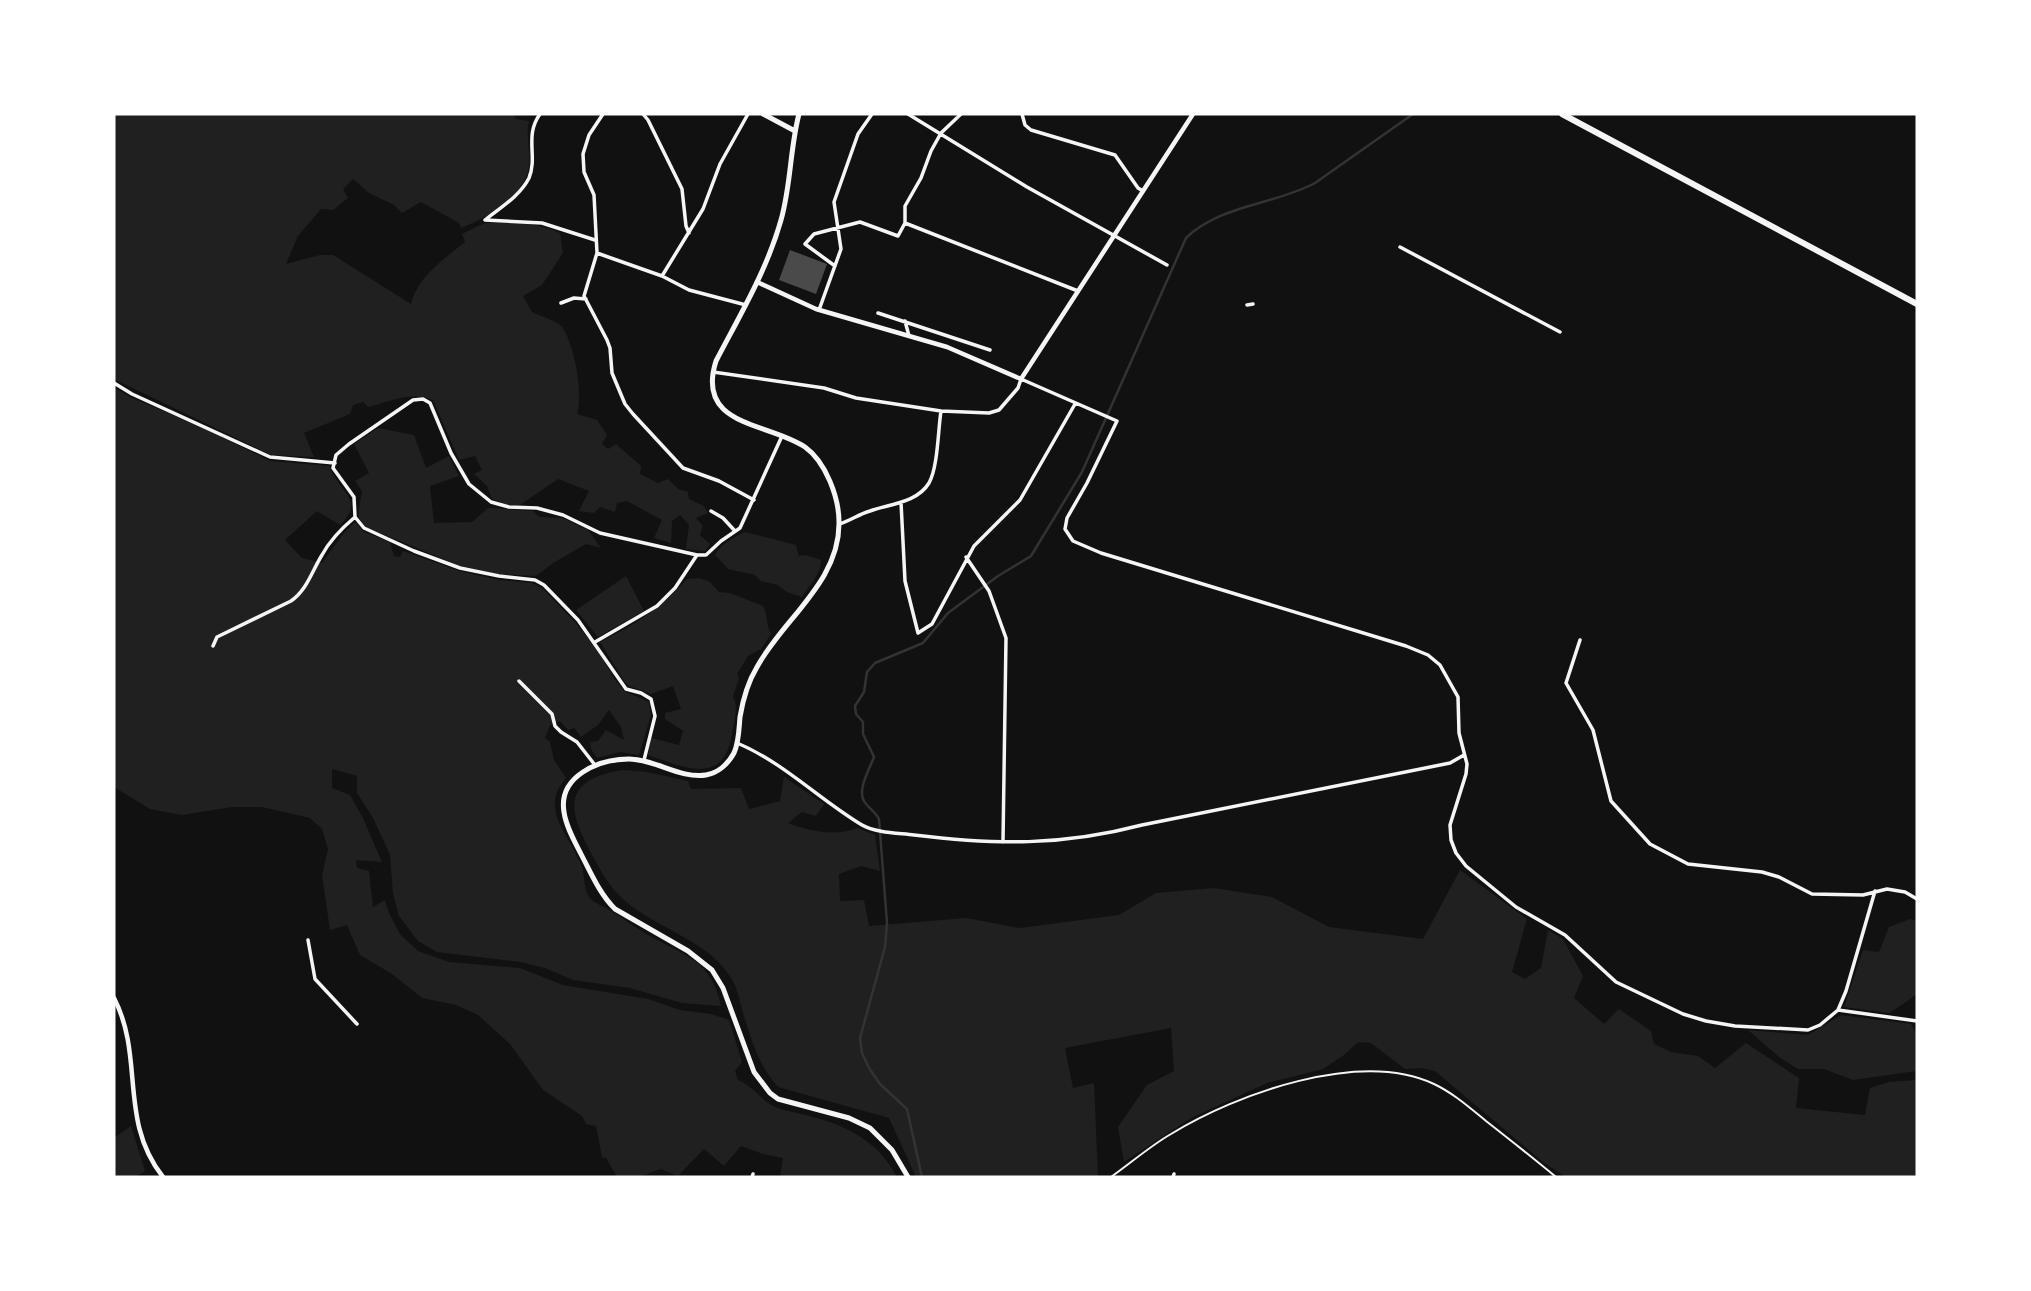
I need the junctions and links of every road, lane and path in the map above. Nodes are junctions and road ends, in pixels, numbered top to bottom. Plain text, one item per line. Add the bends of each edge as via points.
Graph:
1 (540, 114) edge
2 (603, 114) edge
3 (643, 114) edge
4 (748, 114) edge
5 (763, 114) edge
6 (799, 114) edge
7 (872, 114) edge
8 (908, 114) edge
9 (961, 114) edge
10 (1021, 114) edge
11 (1193, 114) edge
12 (1562, 114) edge
13 (795, 131) junction
14 (941, 133) junction
15 (1143, 191) junction
16 (905, 223) junction
17 (838, 228) junction
18 (689, 233) junction
19 (1114, 237) junction
20 (595, 240) junction
21 (1400, 247) dead end
22 (597, 253) junction
23 (1167, 265) dead end
24 (835, 266) junction
25 (662, 276) junction
26 (757, 282) junction
27 (1078, 291) junction
28 (586, 299) junction
29 (561, 303) dead end
30 (746, 304) junction
31 (1253, 304) dead end
32 (1917, 304) edge
33 (1247, 305) dead end
34 (819, 310) junction
35 (878, 313) dead end
36 (905, 321) junction
37 (1560, 332) dead end
38 (909, 336) junction
39 (990, 350) dead end
40 (712, 371) junction
41 (1021, 379) junction
42 (114, 383) edge
43 (1075, 404) junction
44 (941, 411) junction
45 (782, 436) junction
46 (335, 463) junction
47 (754, 500) junction
48 (901, 502) junction
49 (711, 511) dead end
50 (355, 517) junction
51 (839, 524) junction
52 (734, 531) junction
53 (697, 555) junction
54 (966, 557) junction
55 (1580, 640) dead end
56 (595, 642) junction
57 (213, 646) dead end
58 (519, 681) dead end
59 (737, 743) junction
60 (1464, 755) junction
61 (644, 760) junction
62 (595, 765) junction
63 (1003, 842) junction
64 (1875, 891) junction
65 (1917, 899) edge
66 (309, 940) dead end
67 (114, 998) edge
68 (1838, 1010) junction
69 (1917, 1021) edge
70 (357, 1024) dead end
71 (163, 1177) edge
72 (908, 1177) edge
73 (1111, 1177) edge
74 (1556, 1177) edge

1 - 20 street via 530,135 530,176 515,196 485,220 542,223
2 - 20 street via 583,154 583,172 594,195
3 - 18 street via 681,189
4 - 18 street
5 - 13 main road
6 - 13 main road
7 - 17 street via 858,134 834,202
8 - 14 street
9 - 14 street
10 - 15 street via 1031,130 1115,155
11 - 15 street
12 - 32 highway
13 - 26 main road via 781,220
14 - 16 street via 905,206
14 - 19 street
15 - 19 street
16 - 17 street via 898,236 860,222
16 - 27 street
17 - 24 street via 841,249
17 - 24 street via 814,234 806,244
18 - 25 street
19 - 23 street
19 - 27 street
20 - 22 street
21 - 37 street
22 - 25 street
22 - 28 street
24 - 34 street
25 - 30 street via 689,290
26 - 30 main road
26 - 34 street
27 - 41 street
28 - 29 street
28 - 47 street via 607,340 612,373 633,414 683,468
30 - 40 main road
31 - 33 street
34 - 38 street
35 - 36 street
36 - 38 street
36 - 39 street
38 - 41 street
40 - 44 street
40 - 45 main road via 713,395 724,411
41 - 43 street
41 - 44 street via 999,410
42 - 46 street via 270,457
43 - 54 street via 1020,500
43 - 60 street via 1117,421 1067,518 1065,529 1073,541 1428,655 1455,690
44 - 48 street via 929,482
45 - 47 street
45 - 51 main road via 816,458 833,492
46 - 50 street via 354,497
46 - 53 street via 336,455 374,425 413,400 423,399 430,403 469,484 491,502 537,508 600,533
47 - 52 street
48 - 51 street
48 - 54 street via 905,581 918,633 932,624
49 - 52 street
50 - 56 street via 364,528 460,568 535,580
50 - 57 street via 338,531 300,595 217,637
51 - 59 main road via 835,550 822,579 757,665 748,684
52 - 53 street via 706,555
53 - 56 street via 657,606
54 - 63 street via 988,590 1006,638
55 - 64 street via 1566,683 1593,730 1611,801 1650,844 1688,864 1762,872 1812,894
56 - 61 street via 626,689 651,699 655,716
58 - 62 street
59 - 61 main road via 721,769 704,776
59 - 63 street via 865,827
60 - 63 street via 1450,763 1102,836
60 - 68 street via 1466,774 1450,825 1451,840 1461,860 1516,907 1565,935 1616,982 1683,1014 1735,1026 1808,1030
61 - 62 main road
62 - 72 main road via 570,784 563,805 567,823 605,898 615,909 712,970 754,1072 770,1093 870,1128 886,1141
64 - 65 street via 1905,892
64 - 68 street
66 - 70 street via 315,979
67 - 71 street via 128,1038 139,1133
68 - 69 street
73 - 74 path via 1176,1131 1262,1091 1311,1078 1366,1071 1432,1083

